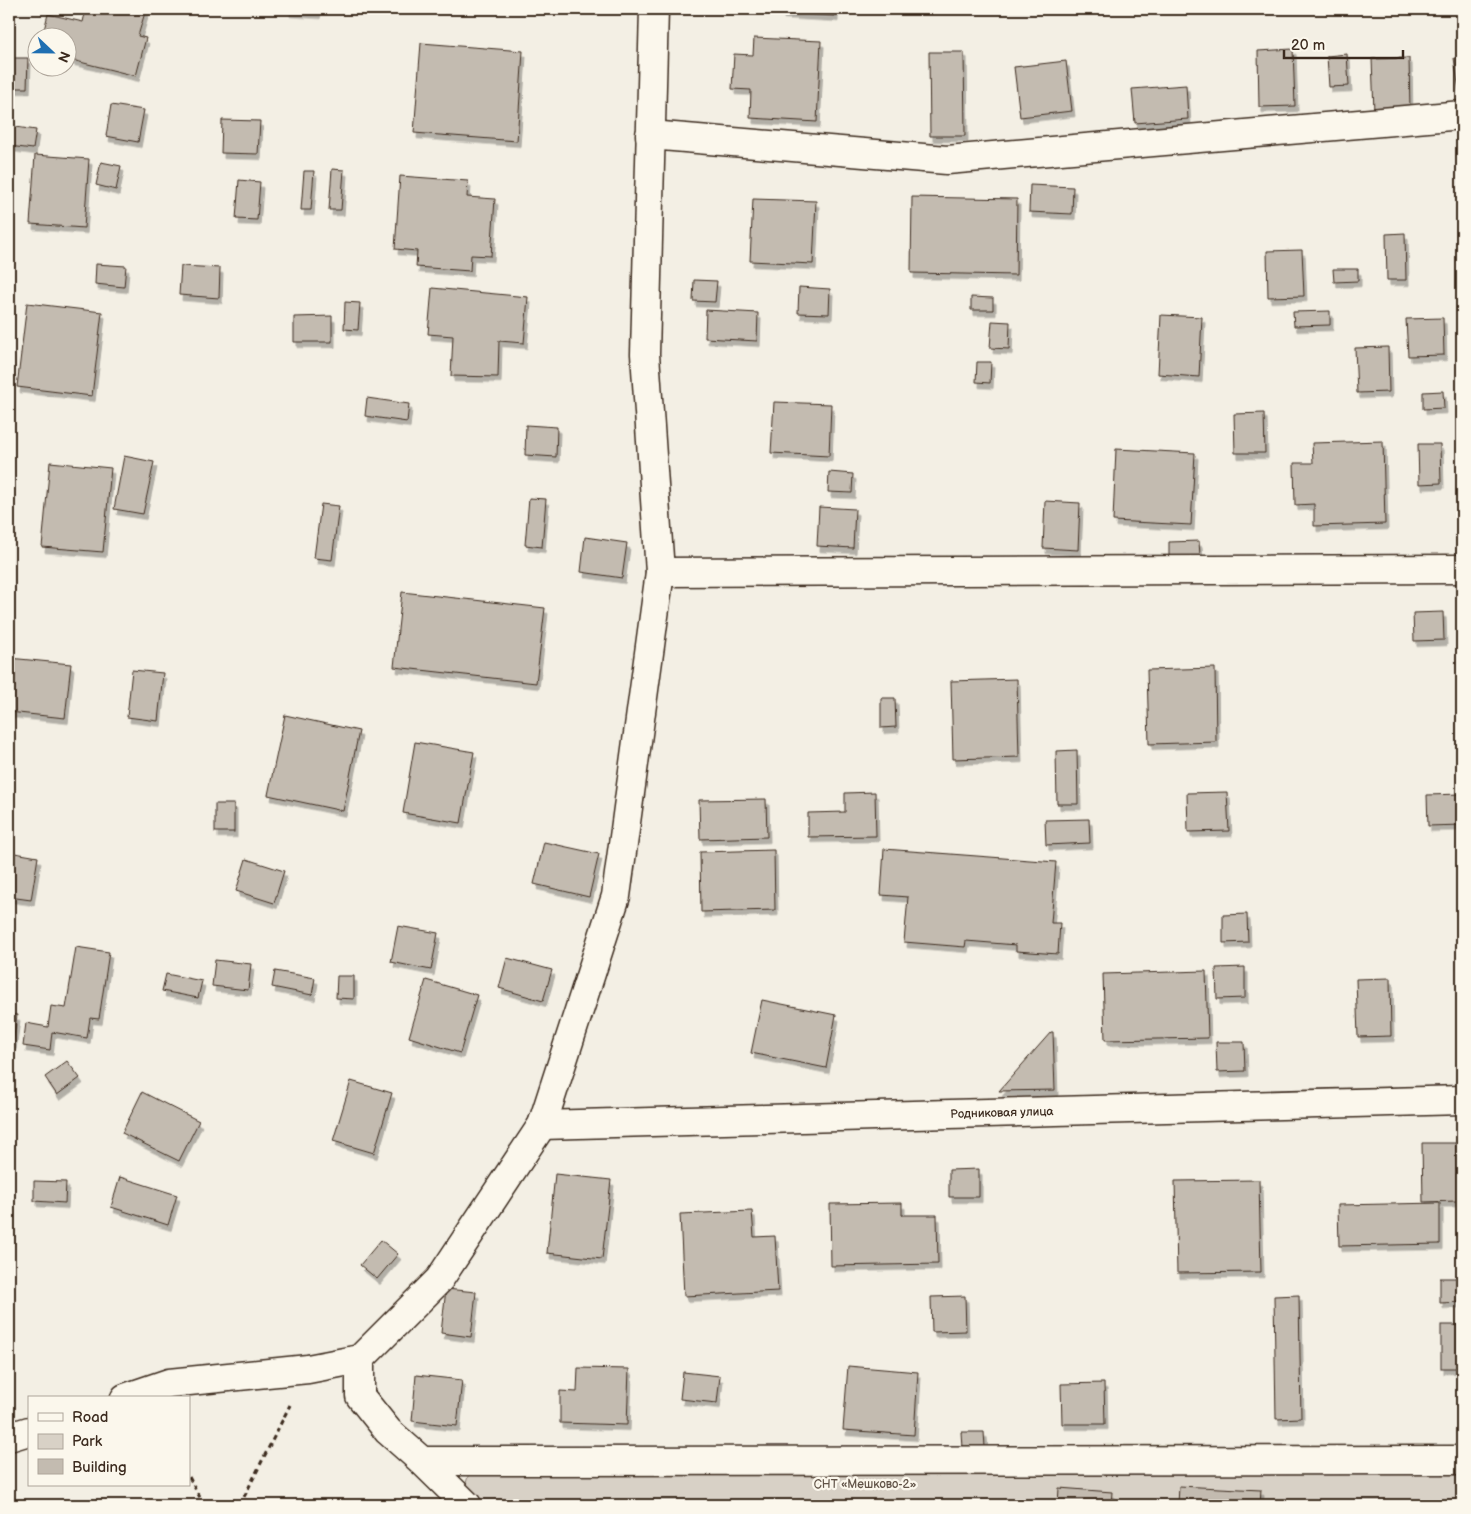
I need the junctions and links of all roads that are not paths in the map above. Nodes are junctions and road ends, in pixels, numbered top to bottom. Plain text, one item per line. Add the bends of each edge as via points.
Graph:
1 (654, 9) edge
2 (1462, 115) edge
3 (650, 135) junction
4 (1462, 569) edge
5 (660, 572) junction
6 (1462, 1100) edge
7 (542, 1124) junction
8 (360, 1359) junction
9 (131, 1396) edge
10 (28, 1431) edge
11 (9, 1437) edge
12 (1462, 1460) edge
13 (422, 1461) junction
14 (467, 1505) edge

1 - 3 street
2 - 3 street via 947,160
3 - 5 street via 645,354
4 - 5 street
5 - 7 street via 616,896
6 - 7 street, Родниковая улица
7 - 8 street via 439,1280
8 - 9 street via 308,1369 169,1383
8 - 13 street via 360,1396 388,1431
10 - 11 street
12 - 13 street
13 - 14 street

